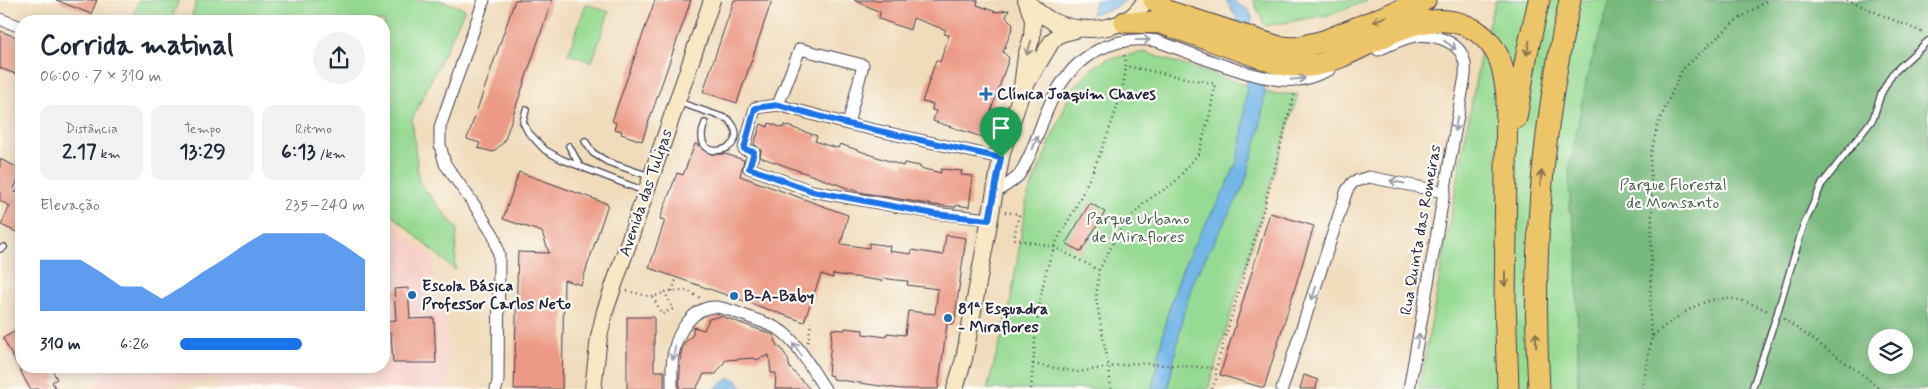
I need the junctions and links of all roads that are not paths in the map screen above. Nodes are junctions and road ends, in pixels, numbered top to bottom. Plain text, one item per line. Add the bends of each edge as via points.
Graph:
1 (484, 0) edge
2 (712, 0) edge
3 (1145, 0) edge
4 (1154, 0) edge
5 (1425, 0) edge
6 (1538, 0) edge
7 (1570, 0) edge
8 (1027, 1) edge
9 (0, 19) edge
10 (1125, 22) junction
11 (15, 25) edge
12 (1080, 29) junction
13 (1928, 41) edge
14 (1021, 94) junction
15 (677, 102) junction
16 (778, 105) junction
17 (526, 110) dead end
18 (705, 122) dead end
19 (848, 124) junction
20 (585, 141) dead end
21 (569, 146) dead end
22 (1001, 158) junction
23 (580, 166) junction
24 (649, 184) junction
25 (1444, 192) junction
26 (994, 193) junction
27 (990, 215) junction
28 (1506, 245) junction
29 (496, 389) edge
30 (593, 389) edge
31 (672, 389) edge
32 (825, 389) edge
33 (955, 389) edge
34 (1282, 389) edge
35 (1409, 389) edge
36 (1508, 389) edge
37 (1539, 389) edge
38 (1752, 389) edge

1 - 29 street via 440,127 440,145 445,164 494,236 499,255
2 - 15 street, Avenida das Tulipas
3 - 10 street
5 -> 4 highway via 1324,42 1296,48 1279,48 1167,11
6 -> 28 highway via 1516,119
37 -> 7 highway via 1536,298 1540,190 1552,91
8 - 12 street via 1054,22
8 -> 14 street via 1033,30
9 - 11 street
10 - 12 street
10 - 28 highway via 1161,23 1293,66 1327,62 1416,24 1453,20 1469,25 1492,45 1504,75 1507,96
12 - 14 street via 1060,34 1052,41
13 - 38 lane via 1892,74 1873,118 1822,184 1803,227
14 - 22 street
15 - 18 lane via 728,119 735,131 730,147 722,151 710,150 703,138
15 - 24 street, Avenida das Tulipas
16 - 19 street
16 - 19 street via 800,49 863,65
16 - 27 street via 755,108 744,149 754,152 749,168 812,191 934,214
17 - 23 lane via 523,122 545,150
19 - 22 street
20 - 24 lane via 593,153
21 - 23 lane
22 - 26 street
23 - 24 lane
24 - 30 street, Avenida das Tulipas via 599,337
26 -> 25 street, Rua Quinta das Romeiras via 1017,177 1030,157 1054,94 1069,73 1081,60 1116,43 1142,38 1157,41 1262,78 1298,80 1313,77 1402,40 1424,35 1446,40 1465,61
25 -> 34 street via 1369,177 1354,182 1347,190
35 -> 25 street, Rua Quinta das Romeiras
26 - 27 street
27 - 33 street via 964,359
28 -> 36 highway
32 -> 31 street via 791,339 779,329 728,309 714,307 690,318 680,335 673,356

